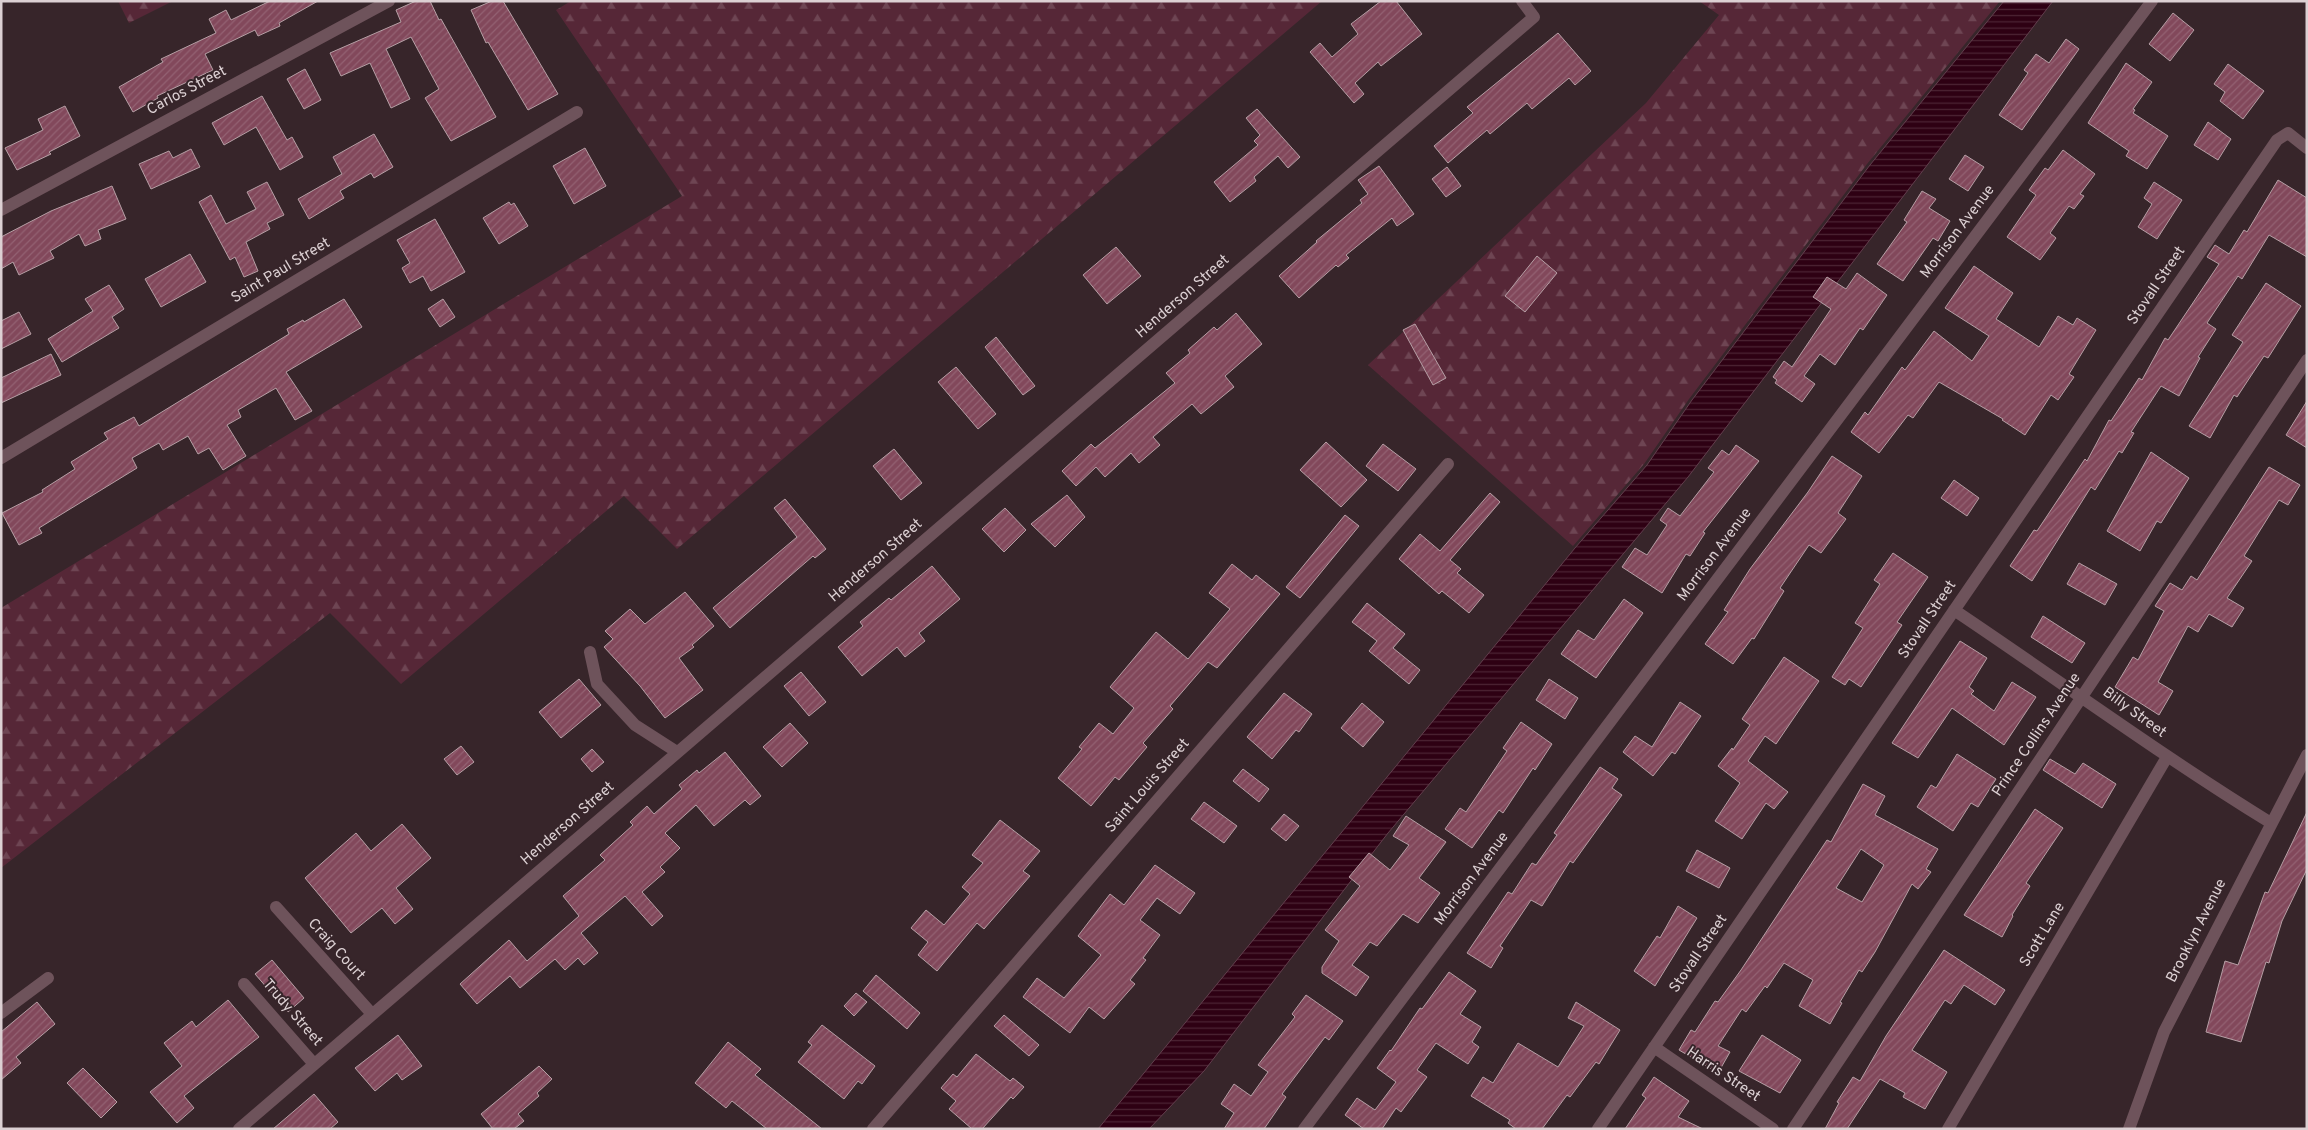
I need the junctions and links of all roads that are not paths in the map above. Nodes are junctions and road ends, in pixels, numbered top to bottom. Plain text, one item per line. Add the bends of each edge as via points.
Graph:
1 (389, 1) edge
2 (1522, 1) edge
3 (2152, 1) edge
4 (577, 112) dead end
5 (2307, 148) edge
6 (1, 210) edge
7 (2307, 360) edge
8 (1, 458) edge
9 (1448, 464) dead end
10 (1954, 610) junction
11 (590, 652) dead end
12 (2082, 696) junction
13 (677, 752) junction
14 (2307, 755) edge
15 (2167, 757) junction
16 (2271, 823) junction
17 (276, 907) dead end
18 (48, 978) dead end
19 (244, 984) dead end
20 (1, 1013) edge
21 (372, 1014) junction
22 (1654, 1048) junction
23 (314, 1064) junction
24 (239, 1129) edge
25 (873, 1129) edge
26 (1304, 1129) edge
27 (1598, 1129) edge
28 (1773, 1129) edge
29 (1793, 1129) edge
30 (1948, 1129) edge
31 (2129, 1129) edge

1 - 6 street, Carlos Street
2 - 13 street, Henderson Street via 1534,17
3 - 26 street, Morrison Avenue
4 - 8 street, Saint Paul Street
5 - 10 street, Stovall Street via 2288,134 2277,140
7 - 12 street, Prince Collins Avenue
9 - 25 street, Saint Louis Street
10 - 12 street, Billy Street
10 - 22 street, Stovall Street
11 - 13 street via 597,684 635,726
12 - 15 street, Billy Street
12 - 29 street, Prince Collins Avenue
13 - 21 street, Henderson Street
14 - 16 street, Brooklyn Avenue
15 - 16 street, Billy Street
15 - 30 street, Scott Lane
16 - 31 street, Brooklyn Avenue via 2164,1032
17 - 21 street, Craig Court
18 - 20 street
19 - 23 street, Trudy Street
21 - 23 street, Henderson Street
22 - 27 street, Stovall Street
22 - 28 street, Harris Street
23 - 24 street, Henderson Street

